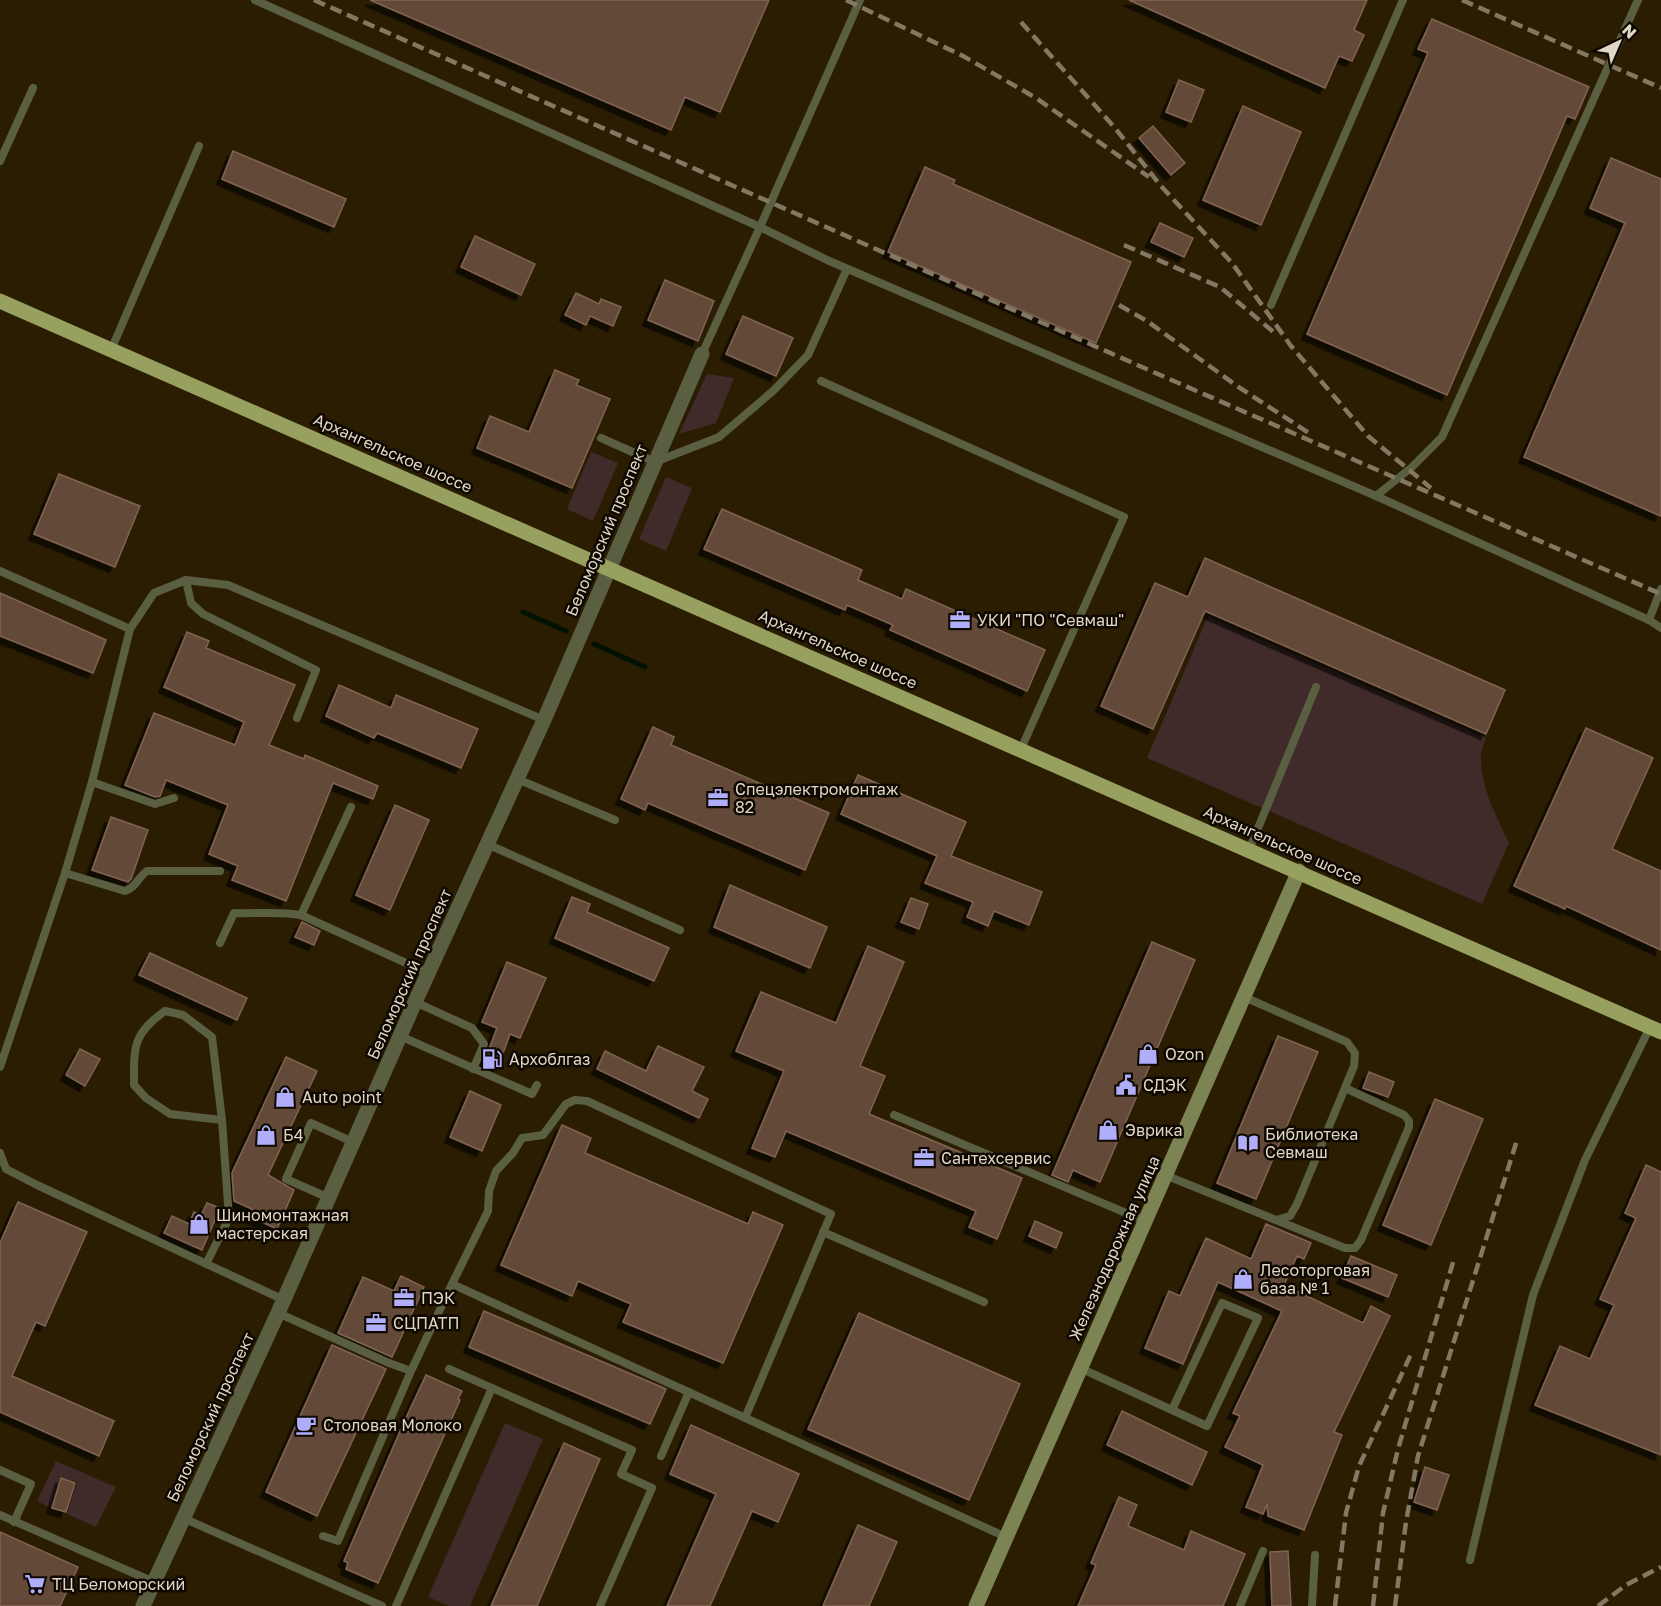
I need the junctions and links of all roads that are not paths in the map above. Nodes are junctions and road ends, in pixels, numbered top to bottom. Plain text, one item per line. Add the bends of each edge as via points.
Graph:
1 (255, 0) edge
2 (860, 0) edge
3 (1403, 0) edge
4 (1638, 0) edge
5 (33, 88) dead end
6 (199, 146) dead end
7 (0, 161) edge
8 (760, 227) junction
9 (847, 269) junction
10 (0, 301) edge
11 (1271, 305) dead end
12 (111, 350) junction
13 (702, 354) joint
14 (821, 381) dead end
15 (601, 438) dead end
16 (655, 462) junction
17 (1376, 496) junction
18 (610, 569) junction
19 (0, 571) edge
20 (186, 580) junction
21 (1661, 589) edge
22 (1649, 620) junction
23 (1661, 628) edge
24 (130, 629) junction
25 (1316, 687) dead end
26 (297, 718) dead end
27 (544, 720) junction
28 (1021, 749) junction
29 (517, 779) junction
30 (92, 782) junction
31 (174, 798) dead end
32 (351, 807) dead end
33 (615, 820) dead end
34 (487, 844) junction
35 (1250, 850) junction
36 (220, 871) dead end
37 (1299, 872) junction
38 (65, 873) junction
39 (301, 915) junction
40 (681, 930) dead end
41 (220, 942) dead end
42 (429, 973) junction
43 (1244, 997) junction
44 (415, 1002) junction
45 (1656, 1030) edge
46 (400, 1036) junction
47 (0, 1067) edge
48 (473, 1069) junction
49 (537, 1085) dead end
50 (1345, 1088) junction
51 (894, 1115) dead end
52 (222, 1120) junction
53 (353, 1142) junction
54 (0, 1153) edge
55 (3, 1170) edge
56 (1165, 1175) junction
57 (329, 1198) junction
58 (1276, 1220) junction
59 (1145, 1221) junction
60 (823, 1232) junction
61 (206, 1264) junction
62 (452, 1284) junction
63 (984, 1302) dead end
64 (281, 1306) junction
65 (1080, 1368) junction
66 (449, 1369) dead end
67 (411, 1371) junction
68 (492, 1388) junction
69 (688, 1392) junction
70 (1172, 1410) junction
71 (745, 1418) junction
72 (661, 1456) dead end
73 (0, 1470) edge
74 (0, 1515) edge
75 (183, 1518) junction
76 (14, 1522) junction
77 (323, 1536) dead end
78 (1006, 1537) junction
79 (1263, 1551) dead end
80 (1315, 1555) dead end
81 (1470, 1560) dead end
82 (154, 1582) junction
83 (143, 1606) edge
84 (382, 1606) edge
85 (396, 1606) edge
86 (600, 1606) edge
87 (976, 1606) edge
88 (1240, 1606) edge
89 (1312, 1606) edge

1 - 8 lane
2 - 8 lane
3 - 11 lane
4 - 17 lane via 1442,437
5 - 7 lane
6 - 12 lane
8 - 9 lane
8 - 13 lane
9 - 16 lane via 808,355 773,391 719,437
9 - 17 lane
10 - 12 main road, Архангельское шоссе
12 - 18 main road, Архангельское шоссе
13 - 16 street, Беломорский проспект
14 - 28 lane via 1124,517
15 - 16 lane
16 - 18 street, Беломорский проспект
17 - 22 lane
18 - 27 street, Беломорский проспект
18 - 28 main road, Архангельское шоссе
19 - 24 lane
20 - 24 lane via 154,593
20 - 26 lane via 191,603 203,614 316,670
20 - 27 lane via 228,585
21 - 22 lane
22 - 23 lane
24 - 30 lane
25 - 35 lane
27 - 29 street, Беломорский проспект
28 - 35 main road, Архангельское шоссе
29 - 33 lane
29 - 34 street, Беломорский проспект
30 - 31 lane via 154,804
30 - 38 lane
32 - 39 lane
34 - 40 lane
34 - 42 street, Беломорский проспект
35 - 37 main road, Архангельское шоссе
36 - 38 lane via 147,871 135,886 125,891
37 - 43 main road, Железнодорожная улица
37 - 45 main road, Архангельское шоссе
38 - 47 lane
39 - 41 lane via 283,911 234,913
39 - 42 lane
42 - 44 street, Беломорский проспект
43 - 50 lane via 1347,1042 1355,1053
43 - 56 main road, Железнодорожная улица
44 - 46 street, Беломорский проспект
44 - 48 lane via 472,1028 484,1044
45 - 81 lane via 1585,1160 1533,1295
46 - 48 lane
46 - 53 street, Беломорский проспект
48 - 49 lane via 531,1094
50 - 58 lane via 1297,1204 1290,1216
50 - 58 lane via 1409,1120 1361,1240 1354,1248 1345,1248
51 - 59 lane
52 - 52 lane via 212,1036 183,1015 165,1011 141,1033 134,1051 134,1085 170,1114
52 - 61 lane via 229,1218
53 - 57 street, Беломорский проспект
53 - 57 lane via 311,1123 286,1179
54 - 55 lane
55 - 61 lane
56 - 58 lane
56 - 59 main road, Железнодорожная улица
57 - 64 street, Беломорский проспект
59 - 65 main road, Железнодорожная улица
60 - 62 lane via 831,1214 586,1101 575,1100 566,1104 543,1135 522,1138 496,1171 488,1211
60 - 63 lane
60 - 71 lane
61 - 64 lane
62 - 67 lane
62 - 69 lane
64 - 67 lane
64 - 75 street, Беломорский проспект
65 - 70 lane
65 - 78 main road, Железнодорожная улица
66 - 68 lane
67 - 77 lane via 338,1541
68 - 85 lane
68 - 86 lane via 632,1450 621,1474 652,1488
69 - 71 lane
69 - 72 lane
70 - 70 lane via 1207,1426 1258,1318 1222,1302
71 - 78 lane
73 - 76 lane via 31,1484
74 - 76 lane
75 - 82 street, Беломорский проспект
75 - 84 lane
76 - 82 lane
78 - 87 main road, Железнодорожная улица
79 - 88 lane
80 - 89 lane
82 - 83 street, Беломорский проспект

